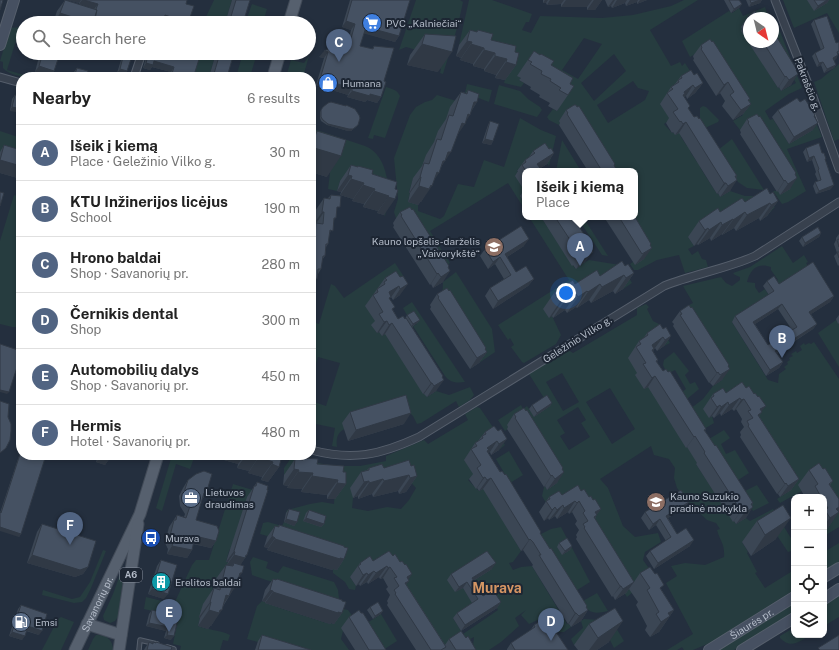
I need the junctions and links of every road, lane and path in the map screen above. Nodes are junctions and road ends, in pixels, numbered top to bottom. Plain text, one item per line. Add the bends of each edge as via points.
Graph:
1 (14, 0) edge
2 (296, 0) edge
3 (775, 0) edge
4 (291, 16) edge
5 (0, 44) edge
6 (140, 60) edge
7 (278, 60) edge
8 (136, 72) edge
9 (274, 72) edge
10 (0, 77) edge
11 (16, 82) edge
12 (839, 169) edge
13 (839, 202) edge
14 (316, 451) edge
15 (156, 460) edge
16 (140, 514) junction
17 (839, 568) edge
18 (827, 576) edge
19 (839, 590) edge
20 (827, 597) edge
21 (791, 599) edge
22 (791, 620) edge
23 (87, 624) junction
24 (121, 635) junction
25 (75, 650) edge
26 (119, 650) edge
27 (139, 650) edge
28 (174, 650) edge
29 (708, 650) edge
30 (742, 650) edge

1 - 5 main road
2 - 4 main road
3 - 12 street, Pakraščio g.
6 - 8 street
7 - 9 main road
10 - 11 street
13 - 14 street, Geležinio Vilko g. via 755,256 664,286 419,437 374,454 361,456
15 - 16 main road, Savanorių pr. / A6
16 - 23 main road, Savanorių pr. / A6
16 - 24 main road, Savanorių pr. / A6
17 - 18 main road
19 - 20 main road
21 - 29 main road, Šiaurės pr.
22 - 30 main road, Šiaurės pr.
23 - 24 main road
23 - 25 main road, Savanorių pr. / A6
24 - 26 main road, Savanorių pr. / A6
27 - 28 lane via 140,640

